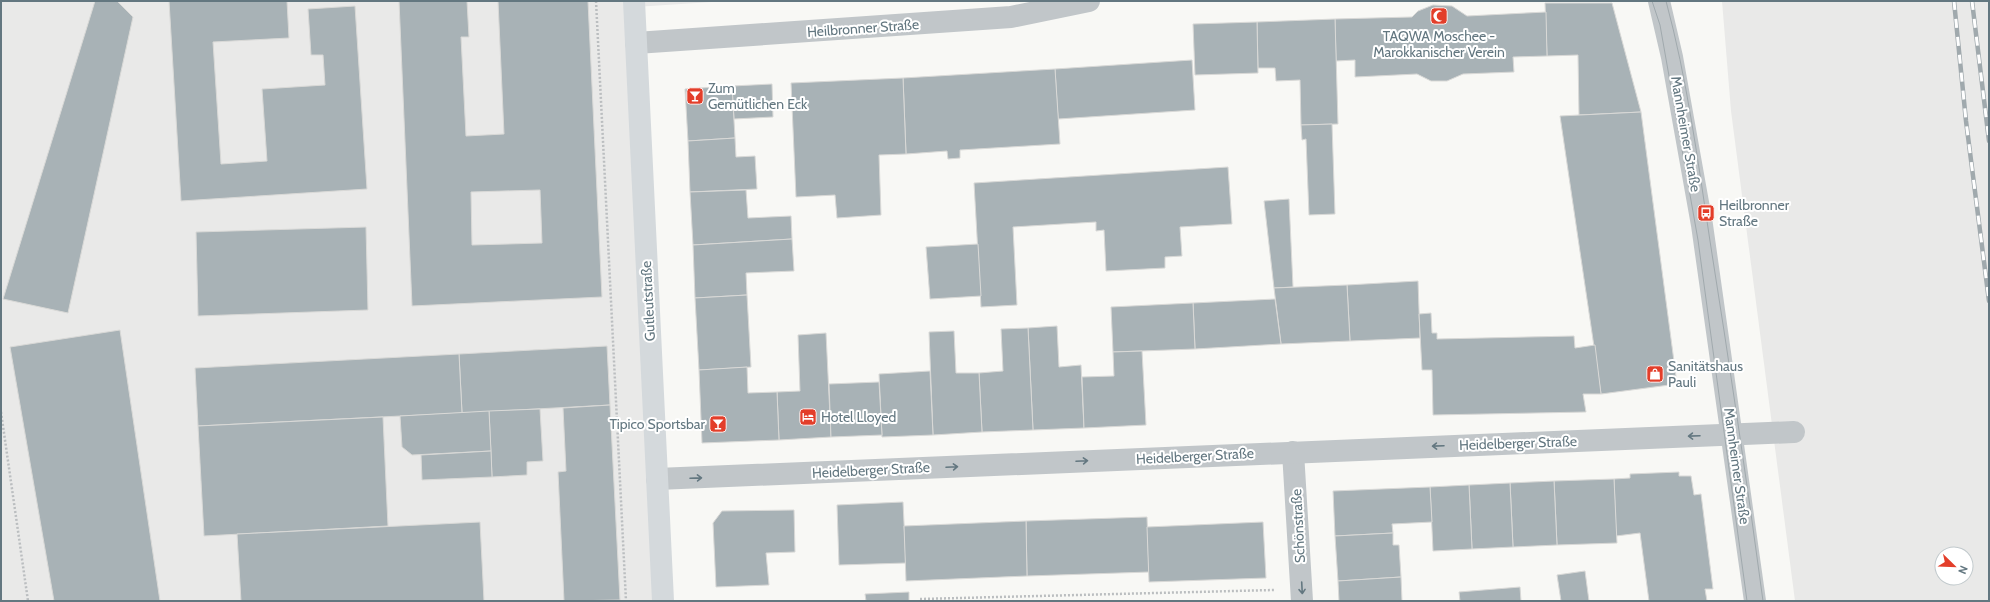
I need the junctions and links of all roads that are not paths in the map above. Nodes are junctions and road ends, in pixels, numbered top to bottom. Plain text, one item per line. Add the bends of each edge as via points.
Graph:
1 (634, 1) edge
2 (1089, 1) edge
3 (1659, 1) edge
4 (636, 43) junction
5 (1794, 432) dead end
6 (1732, 435) junction
7 (1293, 452) junction
8 (657, 479) junction
9 (663, 601) edge
10 (1302, 601) edge
11 (1755, 601) edge

1 - 4 main road, Gutleutstraße
2 - 4 street, Heilbronner Straße via 1012,17
3 - 6 street, Mannheimer Straße via 1672,57 1702,225
4 - 8 main road, Gutleutstraße
5 - 6 street, Heidelberger Straße
6 -> 7 street, Heidelberger Straße
6 - 11 street, Mannheimer Straße
8 -> 7 street, Heidelberger Straße
7 -> 10 street, Schönstraße
8 - 9 main road, Gutleutstraße

